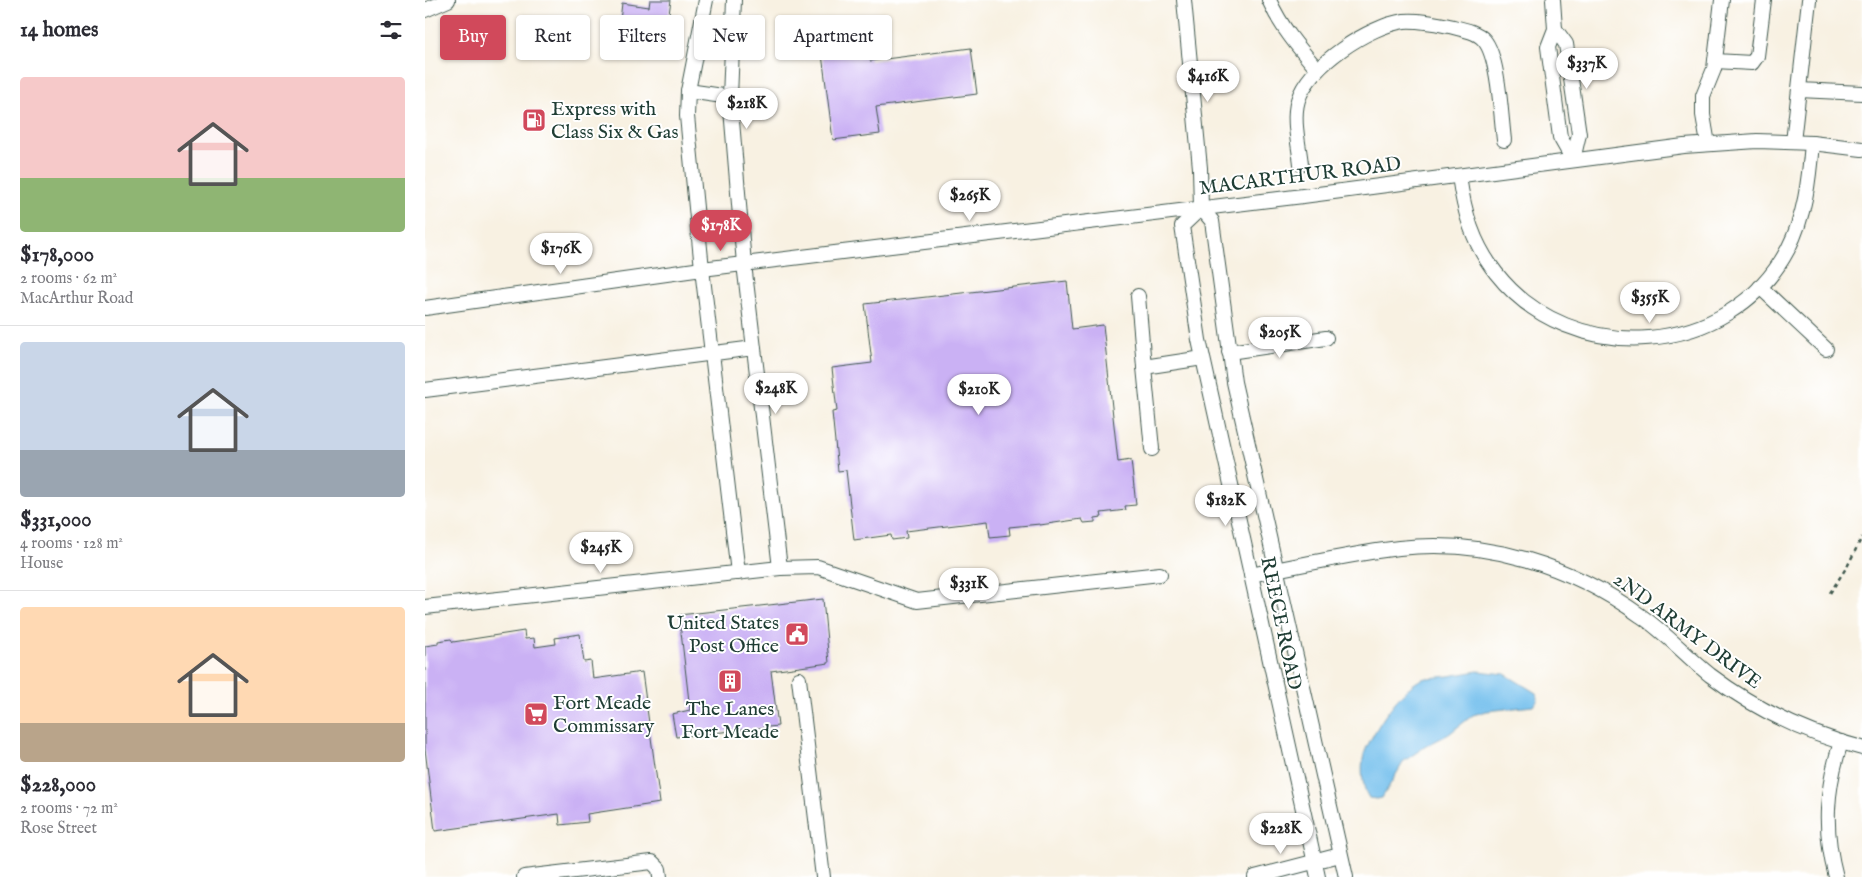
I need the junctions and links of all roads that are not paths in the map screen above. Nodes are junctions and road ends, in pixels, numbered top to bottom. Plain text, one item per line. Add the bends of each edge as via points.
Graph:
1 (448, 0) edge
2 (705, 0) edge
3 (735, 0) edge
4 (1183, 0) edge
5 (1269, 0) edge
6 (1553, 0) edge
7 (1722, 0) edge
8 (1764, 0) edge
9 (1809, 0) edge
10 (425, 10) edge
11 (1715, 61) junction
12 (1317, 69) junction
13 (1799, 90) junction
14 (688, 91) junction
15 (1862, 93) edge
16 (730, 97) junction
17 (1504, 140) dead end
18 (1793, 142) junction
19 (1812, 143) junction
20 (1707, 144) junction
21 (1862, 149) edge
22 (1573, 160) junction
23 (1301, 164) dead end
24 (1459, 176) junction
25 (1201, 208) junction
26 (744, 264) junction
27 (702, 269) junction
28 (1760, 287) junction
29 (1138, 296) dead end
30 (425, 308) edge
31 (1326, 338) dead end
32 (754, 348) junction
33 (1826, 350) dead end
34 (1229, 352) junction
35 (712, 354) junction
36 (1203, 358) junction
37 (1144, 367) junction
38 (425, 390) edge
39 (1152, 449) dead end
40 (780, 568) junction
41 (1277, 570) junction
42 (738, 573) junction
43 (1160, 574) dead end
44 (1251, 575) junction
45 (425, 607) edge
46 (799, 679) dead end
47 (1841, 742) junction
48 (1862, 748) edge
49 (1340, 855) junction
50 (1314, 861) junction
51 (524, 877) edge
52 (660, 877) edge
53 (823, 877) edge
54 (1255, 877) edge
55 (1318, 877) edge
56 (1346, 877) edge
57 (1836, 877) edge

1 - 10 street
2 - 14 street
3 - 16 street
4 - 25 street, REECE ROAD
5 - 12 street via 1287,34
6 - 22 street via 1555,29 1566,44 1579,134
7 - 11 street
8 - 11 street via 1757,56 1752,63
9 - 13 street
11 - 20 street via 1703,96
12 - 17 street via 1363,35 1385,25 1423,21 1464,29 1484,40 1491,53
12 - 23 street via 1298,100 1296,114
13 - 15 street
13 - 18 street
14 - 16 street
14 - 27 street via 687,116
16 - 26 street
18 - 19 street, MACARTHUR ROAD
18 - 20 street, MACARTHUR ROAD
19 - 21 street, MACARTHUR ROAD
19 - 28 street via 1807,192 1796,232 1787,251
20 - 22 street, MACARTHUR ROAD
22 - 24 street, MACARTHUR ROAD
24 - 25 street, MACARTHUR ROAD
24 - 28 street via 1468,224 1496,273 1530,305 1571,328 1591,335 1655,339 1702,326 1722,316
25 - 26 street, MACARTHUR ROAD
25 - 34 street, REECE ROAD via 1212,221
25 - 36 street, REECE ROAD via 1181,226
26 - 27 street
26 - 32 street
27 - 30 street
27 - 35 street
28 - 33 street
29 - 37 street
31 - 34 street
32 - 35 street
32 - 40 street
34 - 41 street, REECE ROAD
35 - 38 street
35 - 42 street
36 - 37 street
36 - 44 street, REECE ROAD
37 - 39 street
40 - 42 street
40 - 43 street via 818,567 917,601
41 - 44 street, 2ND ARMY DRIVE
41 - 47 street, 2ND ARMY DRIVE via 1376,552 1425,547 1478,549 1549,566 1597,587 1627,606 1709,675 1737,694 1800,727
41 - 49 street, REECE ROAD
42 - 45 street
44 - 50 street, REECE ROAD
46 - 53 street
47 - 48 street, 2ND ARMY DRIVE
47 - 57 street via 1830,783 1827,811 1828,837
49 - 50 street
49 - 56 street, REECE ROAD
50 - 54 street
50 - 55 street, REECE ROAD
51 - 52 street via 652,862 659,869

